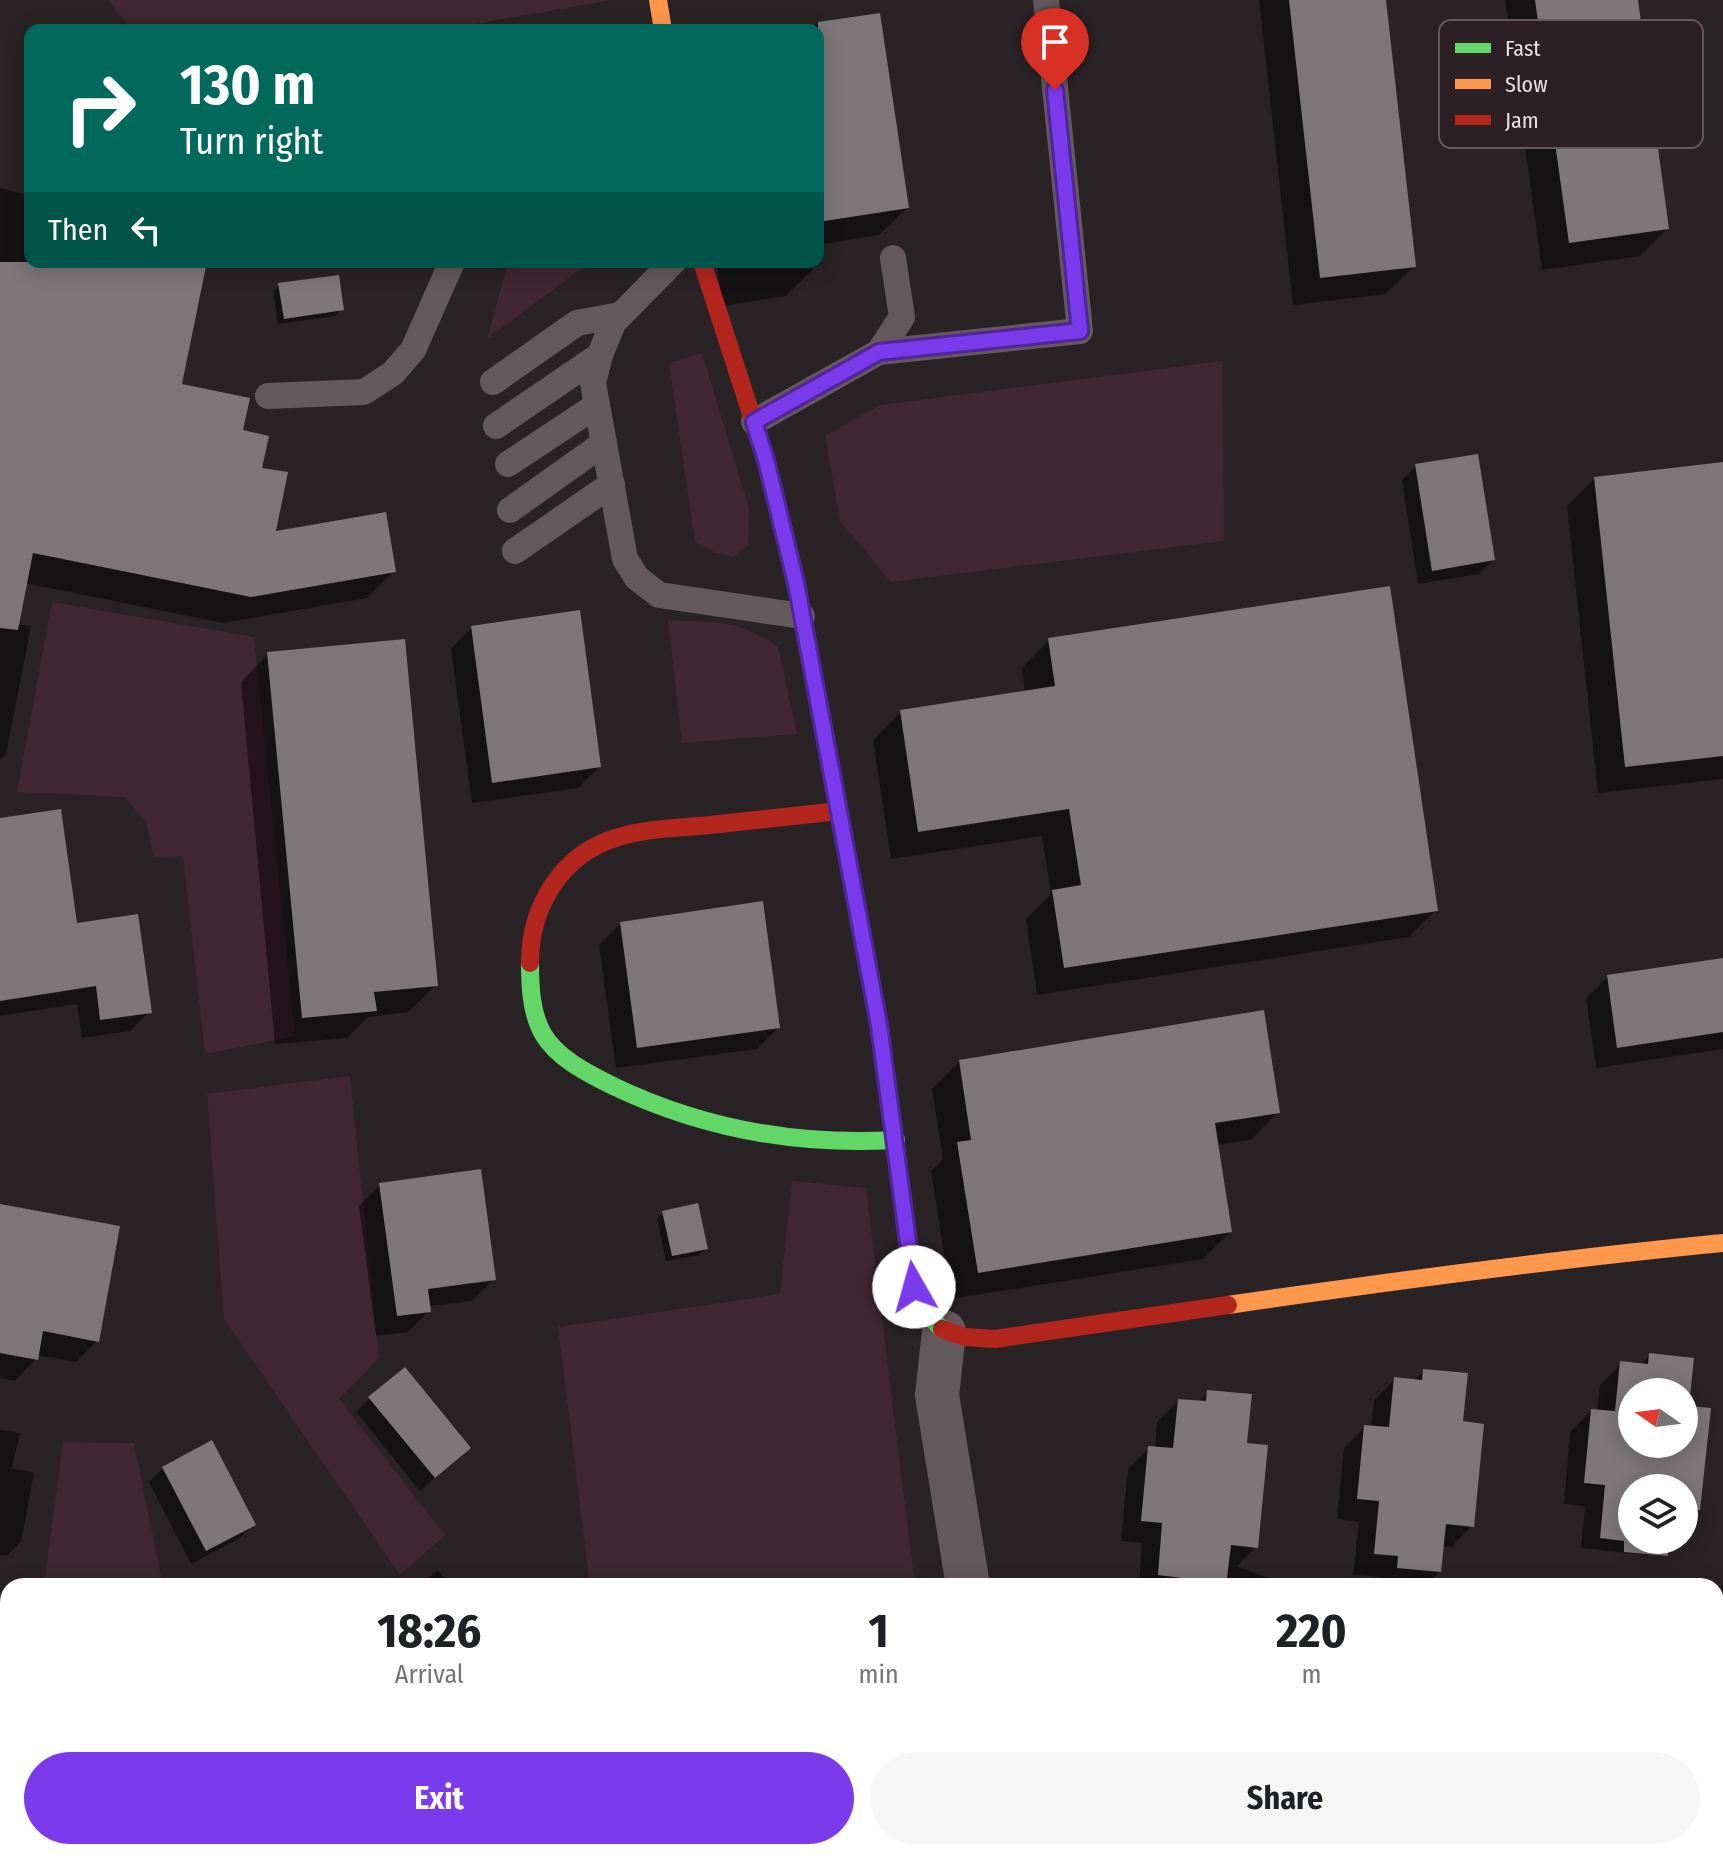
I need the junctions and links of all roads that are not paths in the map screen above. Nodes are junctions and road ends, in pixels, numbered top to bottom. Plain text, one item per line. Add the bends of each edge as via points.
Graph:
1 (658, 0) edge
2 (1046, 0) edge
3 (662, 24) edge
4 (893, 258) dead end
5 (449, 268) edge
6 (667, 268) edge
7 (704, 268) edge
8 (620, 315) junction
9 (879, 352) junction
10 (600, 355) junction
11 (493, 382) dead end
12 (268, 396) dead end
13 (597, 405) junction
14 (754, 422) junction
15 (496, 426) dead end
16 (604, 443) junction
17 (508, 464) dead end
18 (612, 484) junction
19 (510, 510) dead end
20 (515, 551) dead end
21 (802, 616) junction
22 (839, 811) junction
23 (896, 1140) junction
24 (1723, 1243) edge
25 (944, 1332) junction
26 (967, 1578) edge

1 - 3 street
2 - 9 lane via 1080,331
4 - 9 lane via 902,317
5 - 12 lane via 413,350 393,373 364,392
6 - 8 lane
7 - 14 street
8 - 10 lane
8 - 11 lane via 577,323
9 - 14 lane
10 - 13 lane via 593,383
10 - 15 lane
13 - 16 lane
13 - 17 lane
14 - 21 street
16 - 18 lane
16 - 19 lane
18 - 20 lane
18 - 21 lane via 625,559 637,578 659,595
21 - 22 street
22 - 23 street
22 - 23 street via 635,833 596,845 565,866 542,900 531,932 535,1014 548,1041 581,1069 700,1122 813,1142
23 - 25 street via 914,1287 924,1313
24 - 25 street via 1411,1278 995,1339
25 - 26 street via 937,1395

